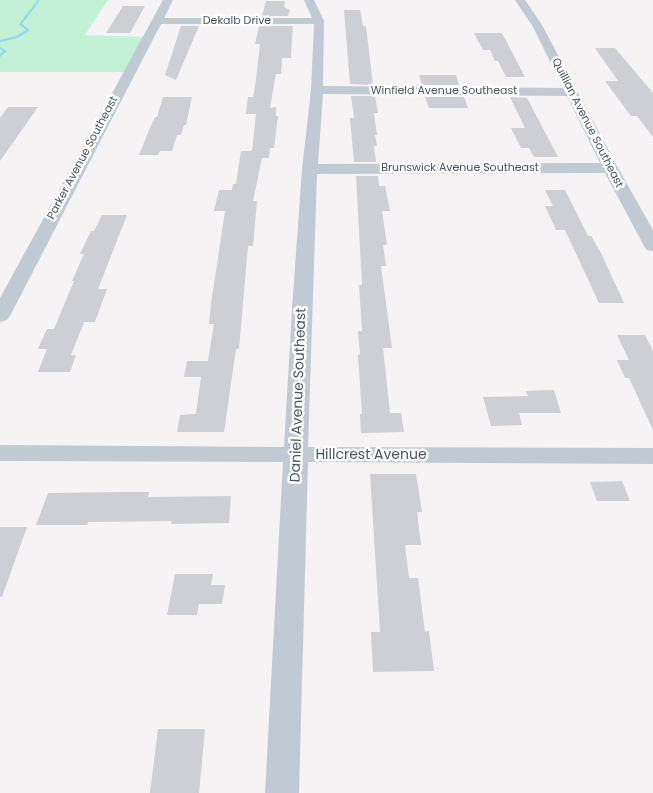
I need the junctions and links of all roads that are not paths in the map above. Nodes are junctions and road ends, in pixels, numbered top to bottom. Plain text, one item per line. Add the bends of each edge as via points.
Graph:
1 (168, 0) edge
2 (309, 0) edge
3 (520, 0) edge
4 (156, 21) junction
5 (319, 21) junction
6 (317, 90) junction
7 (571, 92) junction
8 (310, 168) junction
9 (610, 168) junction
10 (649, 230) edge
11 (653, 246) edge
12 (1, 313) edge
13 (0, 452) edge
14 (297, 454) junction
15 (653, 456) edge
16 (282, 793) edge

1 - 4 street, Parker Avenue Southeast
2 - 5 street, Daniel Avenue Southeast
3 - 7 street, Quillian Avenue Southeast via 537,25
4 - 5 street, Dekalb Drive
4 - 12 street, Parker Avenue Southeast
5 - 6 street, Daniel Avenue Southeast
6 - 7 street, Winfield Avenue Southeast
6 - 8 street, Daniel Avenue Southeast
7 - 9 street, Quillian Avenue Southeast
8 - 9 street, Brunswick Avenue Southeast
8 - 14 street, Daniel Avenue Southeast
9 - 10 street, Quillian Avenue Southeast
10 - 11 street, Quillian Avenue Southeast
13 - 14 street, Hillcrest Avenue
14 - 15 street, Hillcrest Avenue
14 - 16 street, Daniel Avenue Southeast

